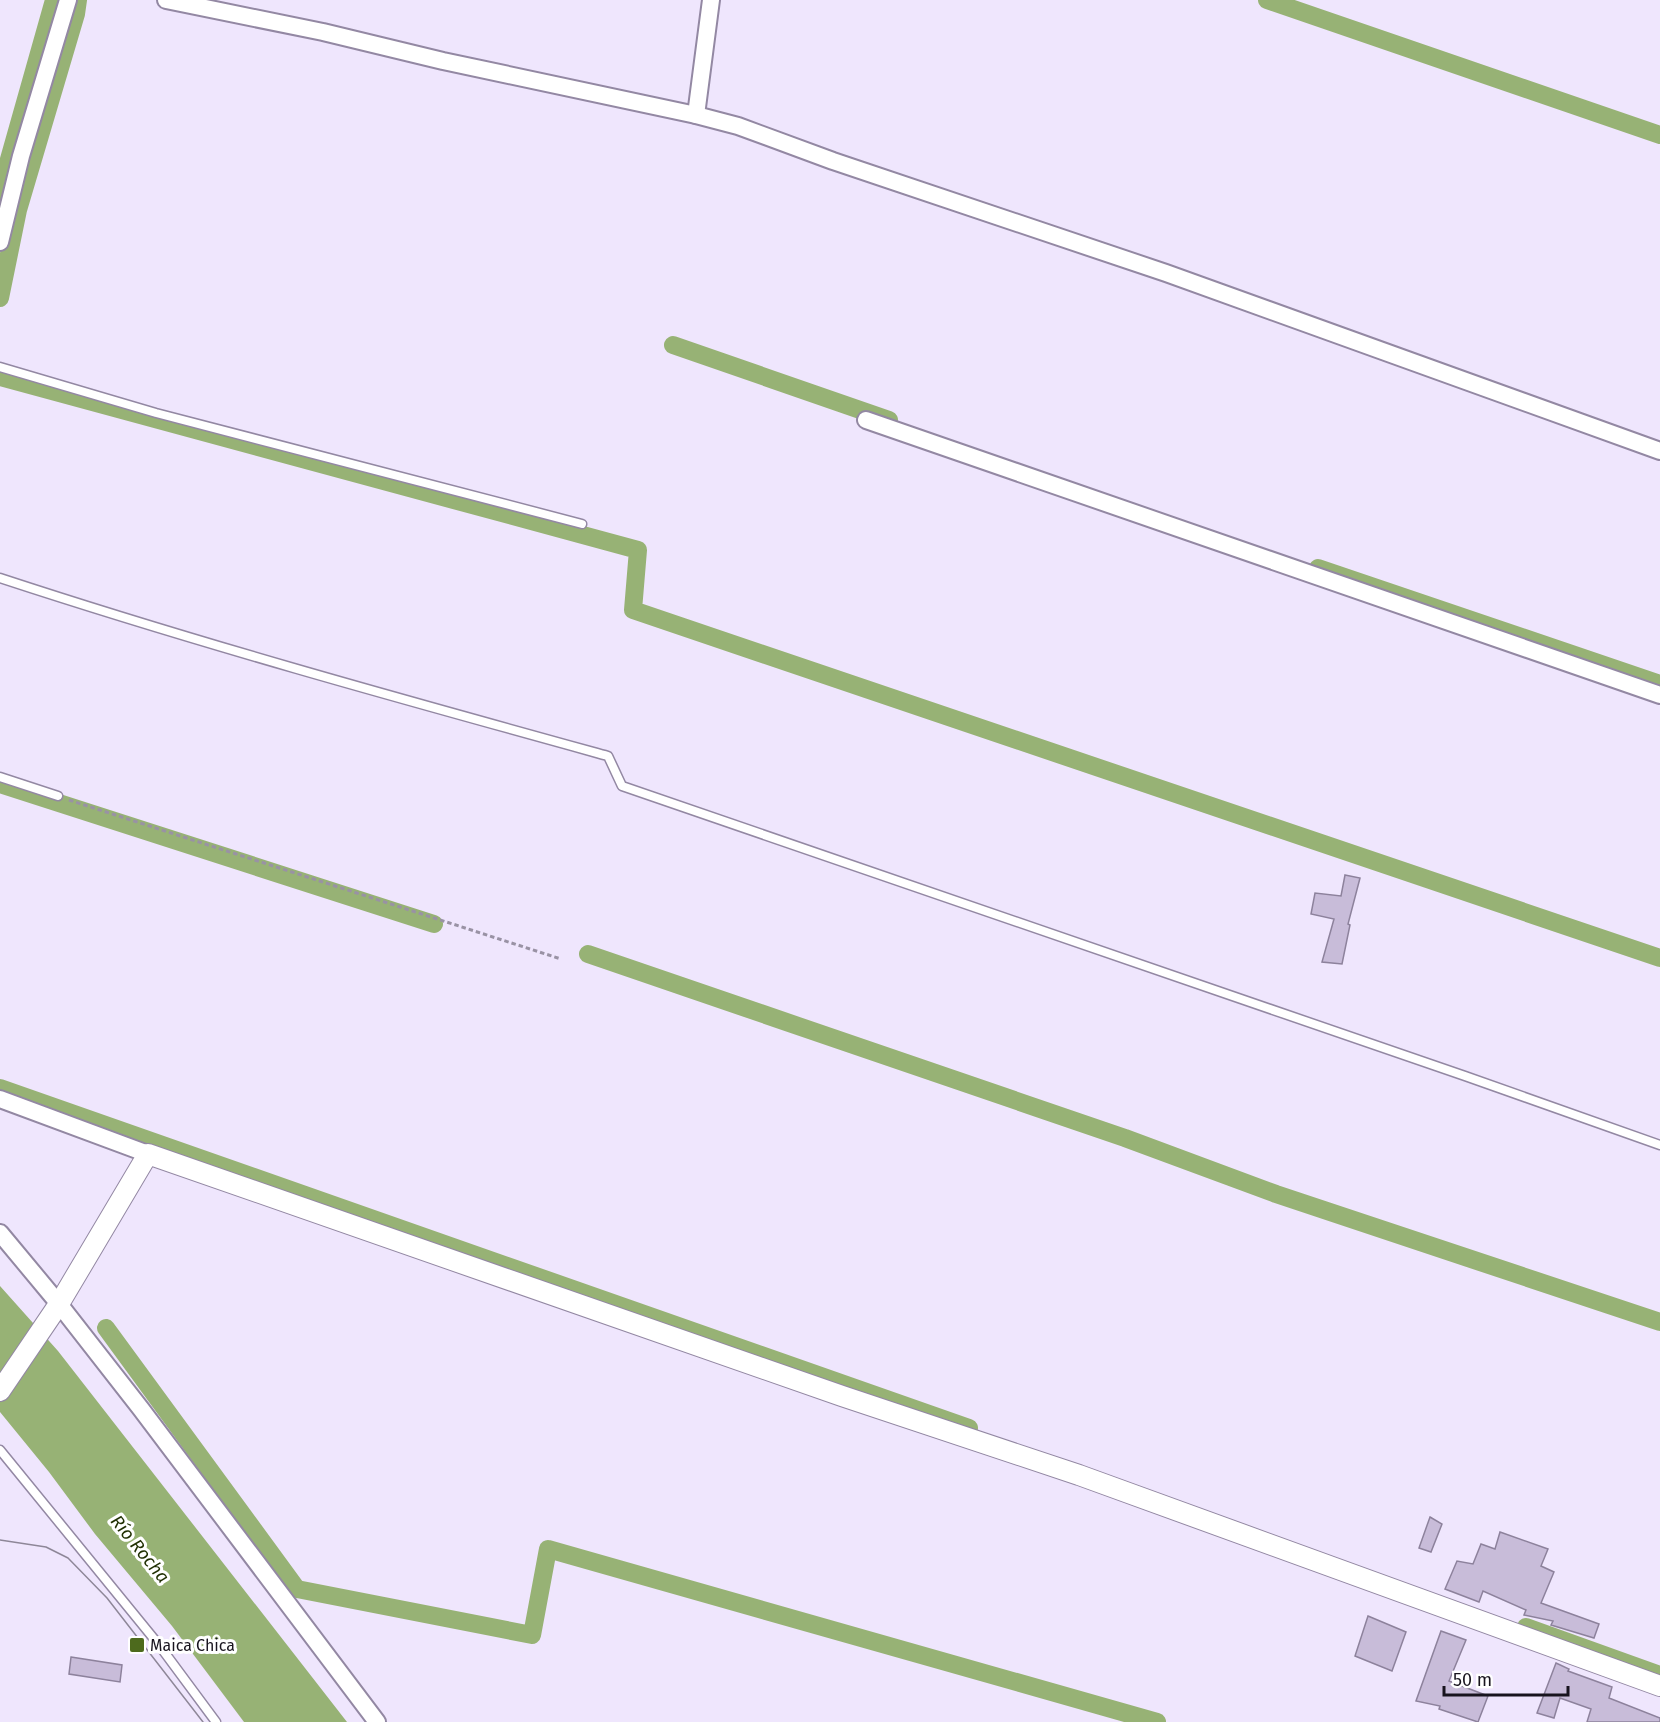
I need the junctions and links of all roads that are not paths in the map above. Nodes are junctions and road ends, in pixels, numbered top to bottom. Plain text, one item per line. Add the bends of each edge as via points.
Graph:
1 (68, 0) edge
2 (166, 0) edge
3 (711, 0) edge
4 (696, 115) junction
5 (0, 242) edge
6 (0, 368) edge
7 (866, 420) dead end
8 (1660, 451) edge
9 (582, 524) dead end
10 (0, 578) edge
11 (1660, 694) edge
12 (0, 777) edge
13 (58, 796) road end
14 (0, 1098) edge
15 (1660, 1145) edge
16 (148, 1154) junction
17 (0, 1233) edge
18 (56, 1308) junction
19 (0, 1391) edge
20 (0, 1450) edge
21 (1660, 1686) edge
22 (216, 1722) edge
23 (377, 1722) edge

1 - 5 street via 21,156
2 - 4 street
3 - 4 street
4 - 8 street via 1166,273
6 - 9 lane via 156,413
7 - 11 street
10 - 15 lane via 388,695 608,756 622,786
12 - 13 lane
14 - 16 street
16 - 18 street
16 - 21 street via 1079,1475
17 - 18 street
18 - 19 street
18 - 23 street via 141,1409
20 - 22 lane

